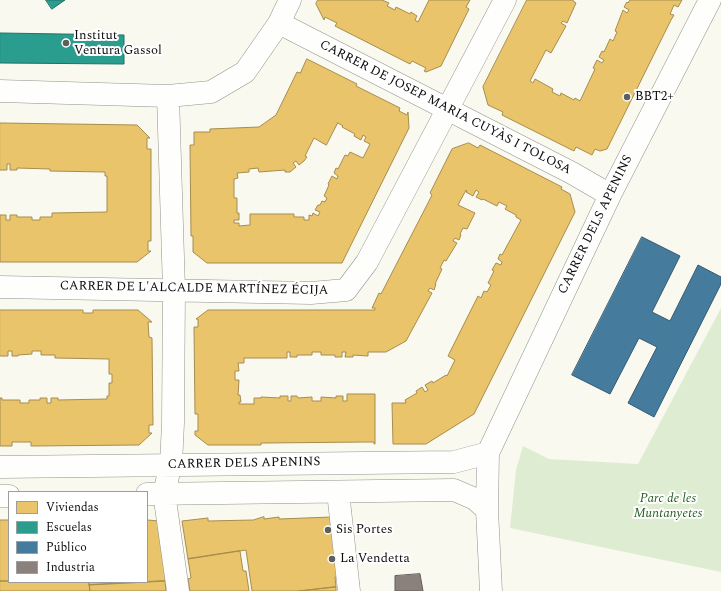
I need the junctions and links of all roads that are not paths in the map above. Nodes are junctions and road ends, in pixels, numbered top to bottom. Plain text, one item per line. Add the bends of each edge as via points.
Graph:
1 (290, 0) edge
2 (505, 0) edge
3 (710, 0) edge
4 (279, 23) junction
5 (0, 91) edge
6 (168, 96) junction
7 (447, 108) junction
8 (610, 195) junction
9 (0, 287) edge
10 (174, 290) junction
11 (488, 453) junction
12 (171, 464) junction
13 (0, 467) edge
14 (338, 492) junction
15 (156, 494) edge
16 (486, 510) junction
17 (178, 591) edge
18 (349, 591) edge
19 (491, 591) edge

1 - 4 street
2 - 7 street, CARRER DE L'ALCALDE MARTÍNEZ ÉCIJA
3 - 8 street, CARRER DELS APENINS
4 - 6 street via 245,72 211,92
4 - 7 street, CARRER DE JOSEP MARIA CUYÀS I TOLOSA
5 - 6 street
6 - 10 street
7 - 8 street, CARRER DE JOSEP MARIA CUYÀS I TOLOSA
7 - 10 street, CARRER DE L'ALCALDE MARTÍNEZ ÉCIJA via 367,262 346,290 311,293
8 - 11 street, CARRER DELS APENINS
9 - 10 street, CARRER DE L'ALCALDE MARTÍNEZ ÉCIJA
10 - 12 street
11 - 12 street, CARRER DELS APENINS via 454,462
11 - 16 street, CARRER DELS APENINS
12 - 13 street, CARRER DELS APENINS
12 - 15 street
14 - 15 street
14 - 16 street via 454,490 475,499
14 - 18 street
15 - 17 street
16 - 19 street, CARRER DELS APENINS

